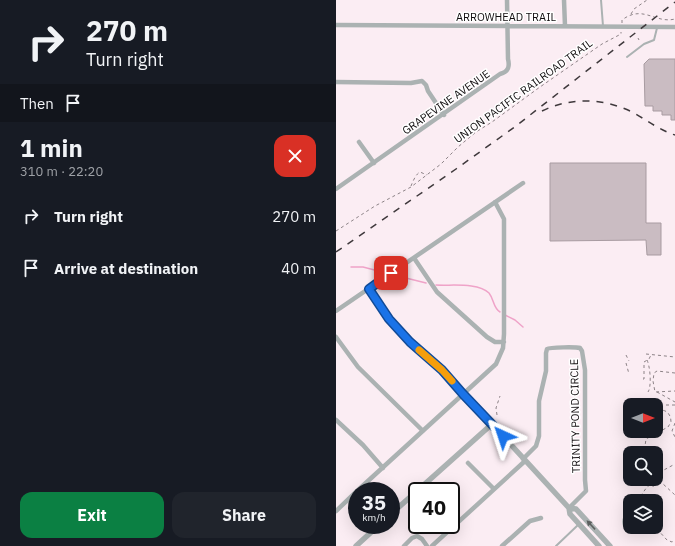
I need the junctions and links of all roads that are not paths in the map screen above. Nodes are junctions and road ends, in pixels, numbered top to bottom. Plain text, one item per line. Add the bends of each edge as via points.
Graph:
1 (507, 0) edge
2 (564, 0) edge
3 (601, 0) edge
4 (336, 26) edge
5 (507, 26) junction
6 (565, 26) junction
7 (603, 26) junction
8 (657, 27) junction
9 (675, 27) edge
10 (627, 57) dead end
11 (336, 82) edge
12 (444, 115) junction
13 (359, 142) dead end
14 (374, 164) junction
15 (523, 183) dead end
16 (336, 190) edge
17 (495, 202) junction
18 (414, 258) junction
19 (369, 289) junction
20 (336, 311) edge
21 (336, 337) edge
22 (504, 342) junction
23 (463, 394) junction
24 (336, 420) edge
25 (492, 424) junction
26 (423, 431) junction
27 (524, 460) junction
28 (468, 463) dead end
29 (383, 468) junction
30 (367, 482) edge
31 (427, 482) edge
32 (494, 490) junction
33 (348, 498) edge
34 (408, 499) edge
35 (400, 506) edge
36 (337, 507) edge
37 (569, 508) junction
38 (460, 517) edge
39 (540, 518) dead end
40 (578, 525) junction
41 (369, 534) edge
42 (443, 534) edge
43 (356, 546) edge
44 (404, 546) edge
45 (427, 546) edge
46 (432, 546) edge
47 (502, 546) edge
48 (556, 546) edge
49 (599, 546) edge
50 (610, 546) edge

1 - 5 street, GRAPEVINE AVENUE
2 - 6 street
3 - 7 lane
4 - 5 street, ARROWHEAD TRAIL
5 - 6 street, ARROWHEAD TRAIL
5 - 12 street, GRAPEVINE AVENUE via 508,69
6 - 7 street, ARROWHEAD TRAIL
7 - 8 street, ARROWHEAD TRAIL
8 - 9 street, ARROWHEAD TRAIL
8 - 10 lane via 654,40
11 - 12 street via 422,81
12 - 14 street, GRAPEVINE AVENUE
13 - 14 street
14 - 16 street, GRAPEVINE AVENUE
15 - 17 street
17 - 18 street
17 - 22 street via 504,219
18 - 19 street
18 - 22 street via 437,292 487,337 495,342
19 - 20 street
19 - 23 street via 389,319
21 - 26 street via 358,367
22 - 23 street via 496,364
23 - 25 street
23 - 26 street
24 - 29 street
25 - 27 street
25 - 31 street
26 - 29 street
27 - 32 street
27 - 37 street
27 - 37 street, TRINITY POND CIRCLE via 536,446 539,436 540,401 547,349 580,348 585,370 586,491
28 - 32 street
29 - 30 street
32 - 38 street
33 - 36 street
34 - 35 street
37 - 40 street
50 -> 37 street via 576,509
39 - 47 street via 530,520
40 - 48 lane
40 - 49 street
41 - 43 street
42 - 46 street
44 - 45 street via 417,536

